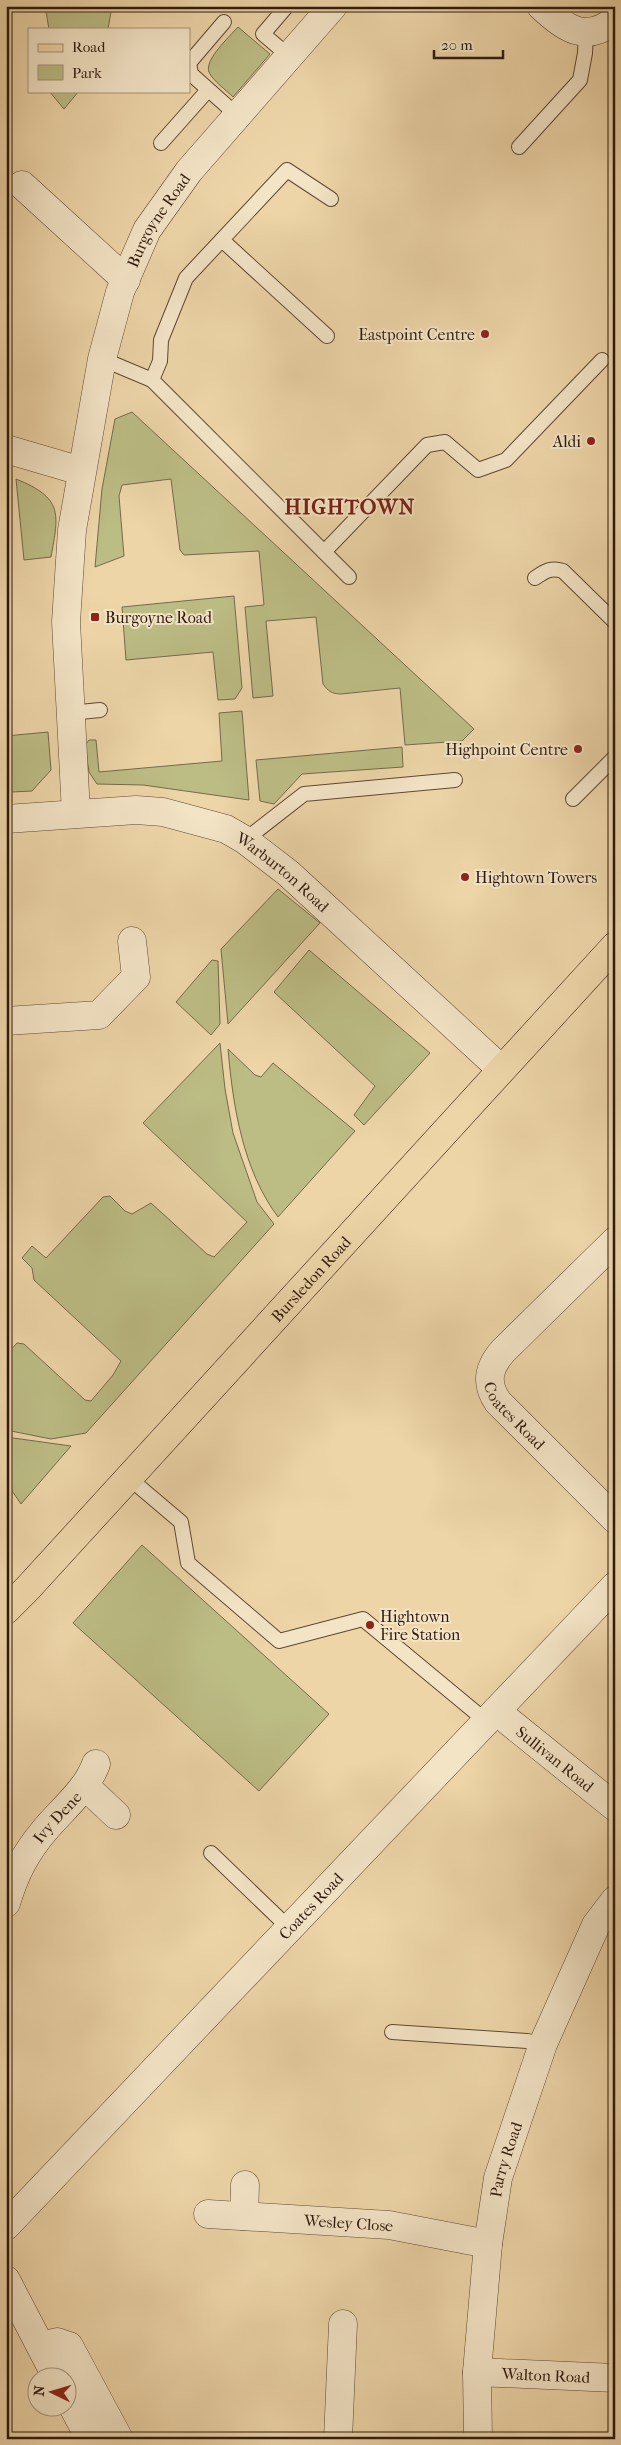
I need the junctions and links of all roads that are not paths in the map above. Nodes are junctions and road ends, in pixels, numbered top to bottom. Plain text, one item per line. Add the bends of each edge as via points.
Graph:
1 (287, 6) edge
2 (541, 6) edge
3 (331, 7) edge
4 (615, 20) edge
5 (224, 22) dead end
6 (586, 34) junction
7 (290, 57) junction
8 (190, 62) edge
9 (190, 68) edge
10 (208, 90) junction
11 (238, 116) junction
12 (161, 143) dead end
13 (519, 147) dead end
14 (22, 186) dead end
15 (331, 199) dead end
16 (222, 240) junction
17 (126, 280) junction
18 (327, 336) dead end
19 (102, 359) junction
20 (602, 360) dead end
21 (152, 380) junction
22 (6, 449) edge
23 (81, 471) junction
24 (324, 552) junction
25 (349, 577) dead end
26 (535, 578) dead end
27 (613, 616) edge
28 (100, 710) dead end
29 (70, 713) junction
30 (615, 757) edge
31 (455, 780) dead end
32 (573, 799) dead end
33 (76, 813) junction
34 (6, 819) edge
35 (245, 840) junction
36 (132, 941) dead end
37 (611, 958) edge
38 (6, 1021) edge
39 (501, 1069) junction
40 (615, 1240) edge
41 (129, 1478) junction
42 (615, 1519) edge
43 (615, 1586) edge
44 (6, 1610) edge
45 (491, 1716) junction
46 (615, 1807) edge
47 (116, 1815) dead end
48 (211, 1853) dead end
49 (615, 1900) edge
50 (6, 1903) edge
51 (290, 1928) junction
52 (392, 2032) dead end
53 (542, 2044) junction
54 (245, 2185) dead end
55 (208, 2214) dead end
56 (244, 2216) junction
57 (6, 2226) edge
58 (488, 2244) junction
59 (6, 2280) edge
60 (343, 2324) dead end
61 (41, 2346) junction
62 (52, 2368) edge
63 (477, 2372) junction
64 (615, 2378) edge
65 (78, 2416) edge
66 (90, 2439) edge
67 (119, 2439) edge
68 (338, 2439) edge
69 (478, 2439) edge

1 - 7 lane via 263,34
2 - 6 street via 560,24
3 - 7 street, Burgoyne Road
4 - 6 street via 606,28
5 - 8 lane
6 - 13 lane via 580,80
7 - 11 street, Burgoyne Road
9 - 10 lane via 191,74
10 - 11 lane
10 - 12 lane
11 - 17 street, Burgoyne Road via 189,171 146,230
14 - 17 street
15 - 16 lane via 287,170
16 - 18 lane
16 - 21 lane via 186,278 162,340 160,361
17 - 19 street, Burgoyne Road
19 - 21 lane
19 - 23 street, Burgoyne Road
20 - 24 lane via 506,460 478,470 445,442 427,445
21 - 24 lane
22 - 23 street
23 - 29 street, Burgoyne Road via 72,530 66,622
24 - 25 lane
26 - 27 lane via 546,570 555,568 563,571
28 - 29 lane
29 - 33 street, Burgoyne Road
30 - 32 lane
31 - 35 lane via 304,794
33 - 34 street, Warburton Road
33 - 35 street, Warburton Road via 163,812 226,829
35 - 39 street, Warburton Road via 288,873
36 - 38 street via 136,977 98,1015
37 - 39 main road, Bursledon Road
39 - 41 main road, Bursledon Road
40 - 42 street, Coates Road via 503,1351 491,1368 489,1377 498,1402
41 - 44 main road, Bursledon Road
41 - 45 lane via 181,1522 188,1563 279,1641 363,1619
43 - 45 street, Coates Road
45 - 46 street, Sullivan Road
45 - 51 street, Coates Road
47 - 50 street, Ivy Dene via 91,1775 16,1870
48 - 51 lane
49 - 53 street, Parry Road via 596,1925
51 - 57 street, Coates Road
52 - 53 lane
53 - 58 street, Parry Road via 498,2178
54 - 56 street
55 - 56 street, Wesley Close
56 - 58 street, Wesley Close via 389,2225
58 - 63 street, Parry Road
59 - 61 street
60 - 68 street
61 - 62 street
61 - 67 street via 57,2342 69,2346
63 - 64 street, Walton Road
63 - 69 street, Parry Road
65 - 66 street

